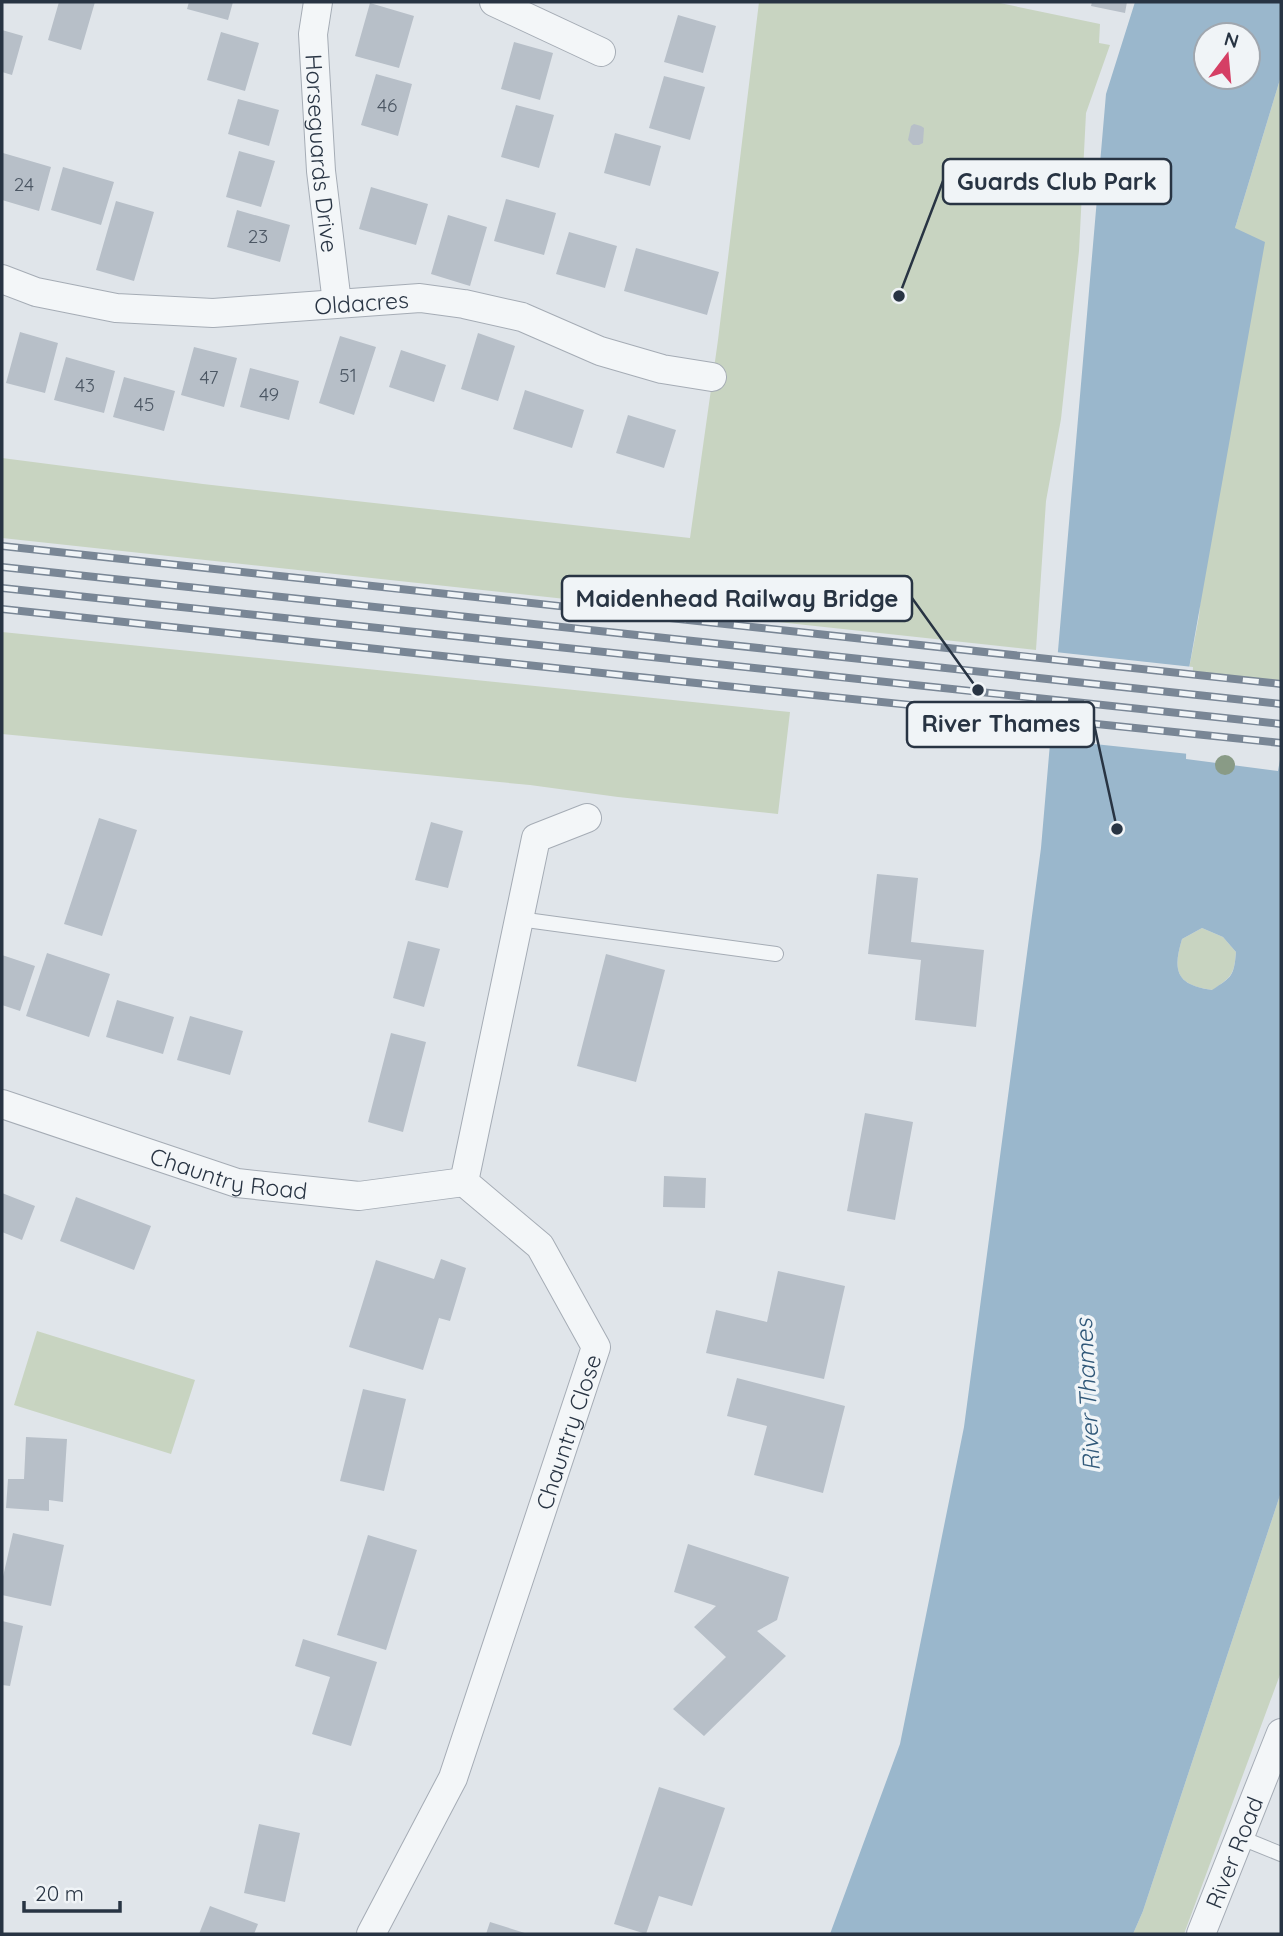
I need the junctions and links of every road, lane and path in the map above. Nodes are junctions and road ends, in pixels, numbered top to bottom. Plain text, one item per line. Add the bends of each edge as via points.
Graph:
1 (318, 2) edge
2 (494, 2) edge
3 (601, 52) dead end
4 (2, 279) edge
5 (337, 303) junction
6 (712, 377) dead end
7 (587, 818) dead end
8 (519, 919) junction
9 (776, 954) dead end
10 (2, 1104) edge
11 (464, 1182) junction
12 (1279, 1747) edge
13 (1239, 1837) junction
14 (1281, 1854) edge
15 (370, 1934) edge
16 (1201, 1934) edge

1 - 5 street, Horseguards Drive via 313,34 321,171
2 - 3 street
4 - 5 street, Oldacres via 36,292 116,308 213,313
5 - 6 street, Oldacres via 420,298 464,304 522,317 600,351 662,369
7 - 8 street via 536,838
8 - 9 lane
8 - 11 street
10 - 11 street, Chauntry Road via 237,1183 359,1196
11 - 15 street, Chauntry Close via 540,1246 596,1347 453,1778
12 - 13 street, River Road
13 - 14 lane
13 - 16 street, River Road

